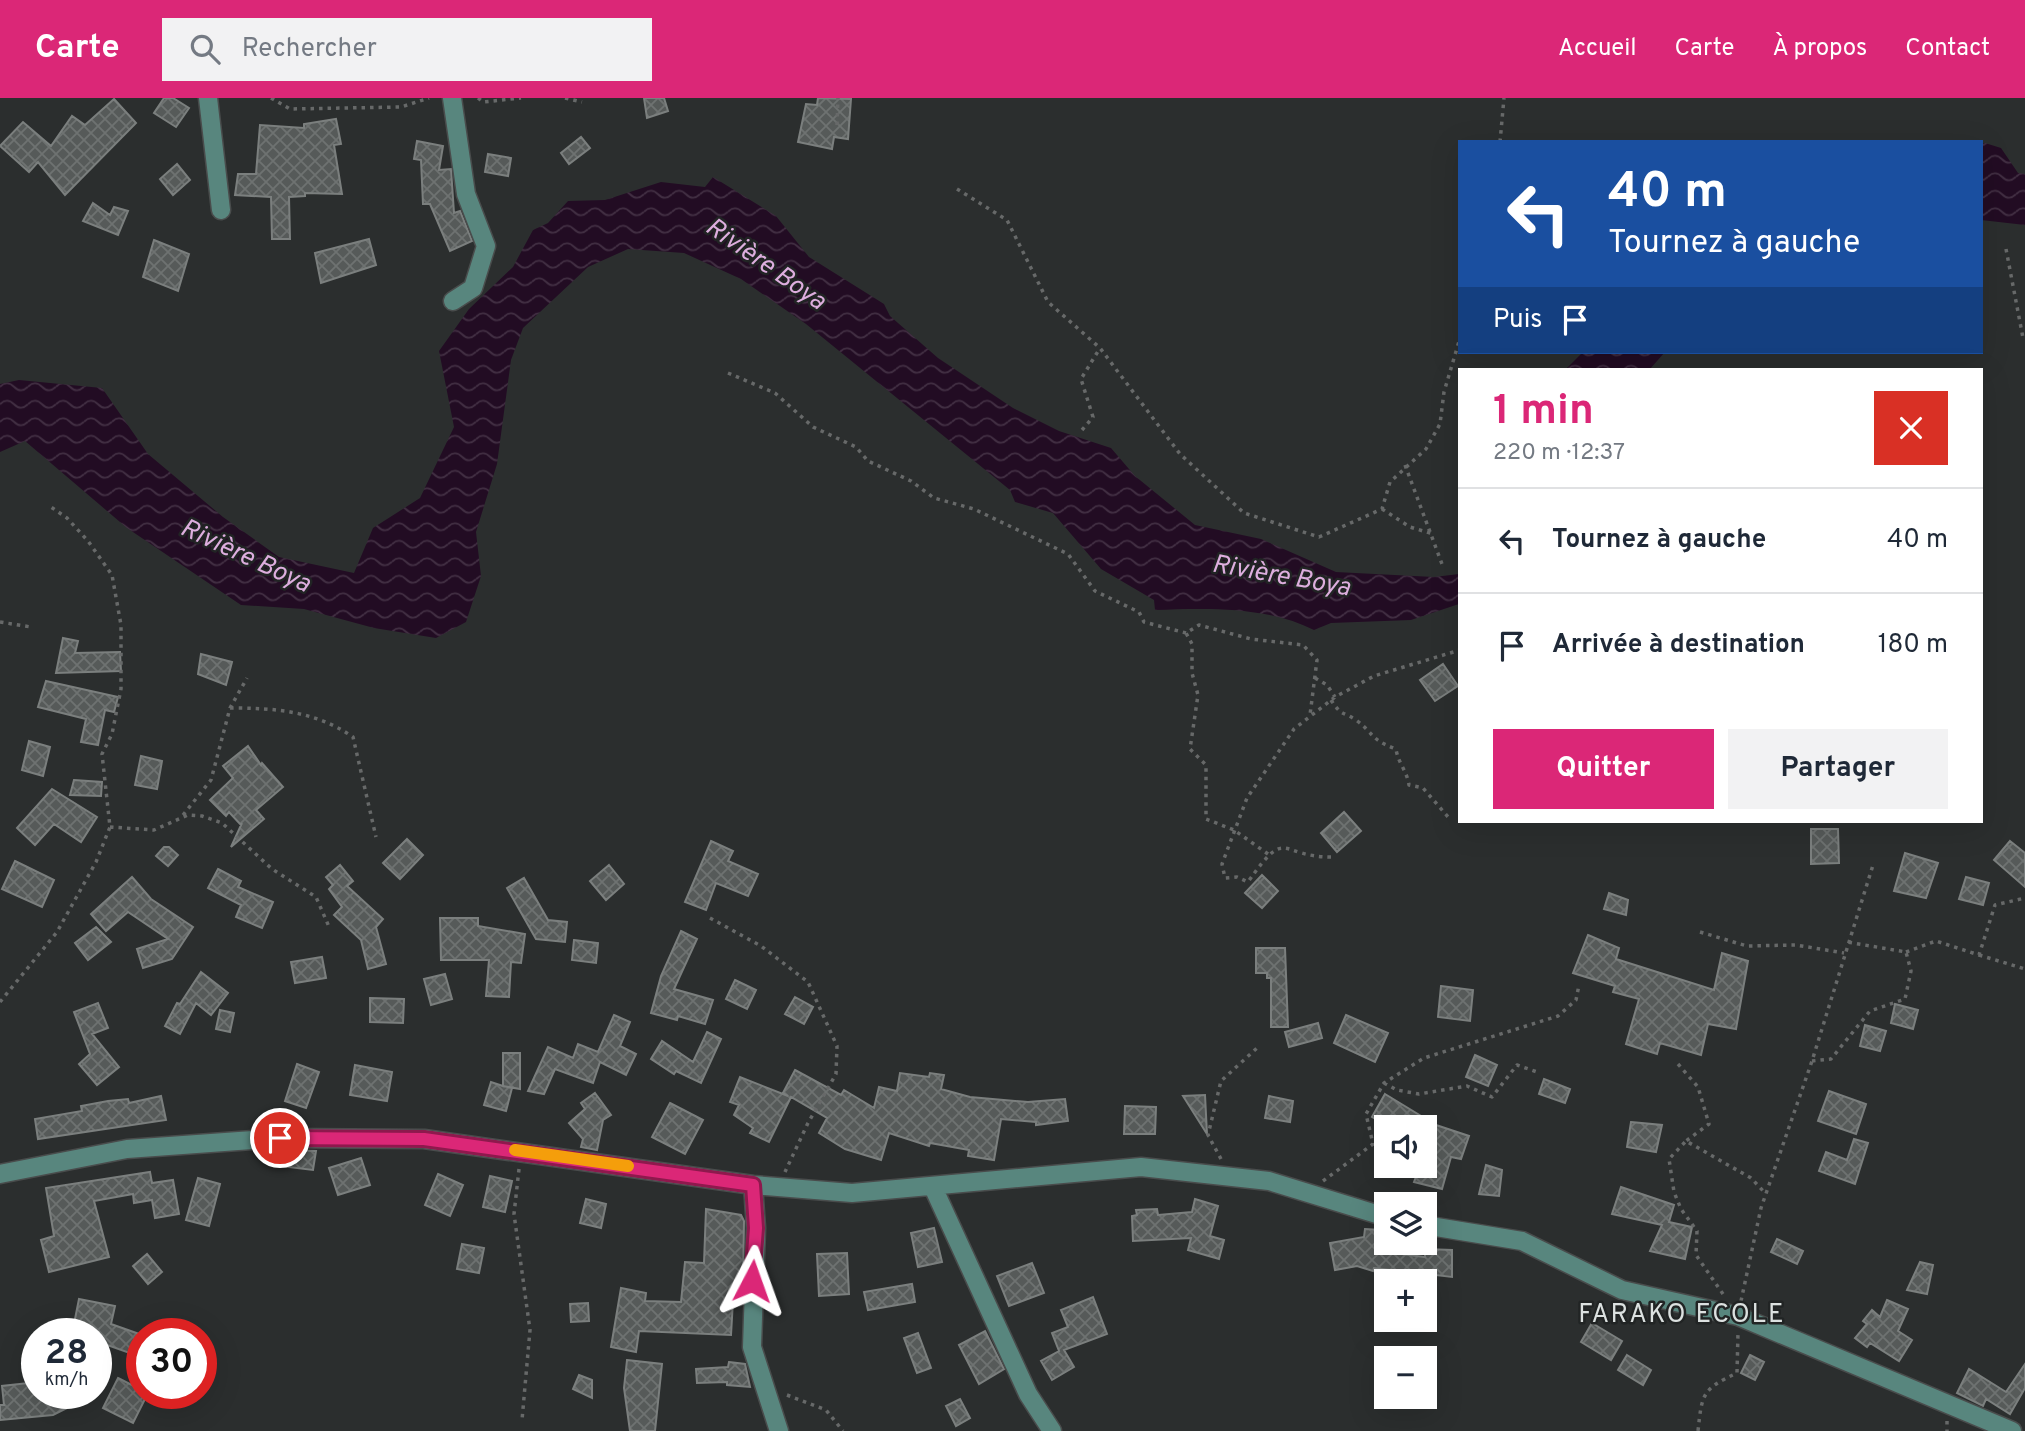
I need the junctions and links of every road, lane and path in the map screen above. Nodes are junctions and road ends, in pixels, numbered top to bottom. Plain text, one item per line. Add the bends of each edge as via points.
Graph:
1 (208, 98) edge
2 (271, 98) edge
3 (429, 98) edge
4 (452, 98) edge
5 (478, 98) edge
6 (521, 98) edge
7 (565, 98) edge
8 (838, 98) edge
9 (1504, 98) edge
10 (582, 102) dead end
11 (837, 125) dead end
12 (1500, 140) edge
13 (957, 188) dead end
14 (221, 210) dead end
15 (2006, 249) dead end
16 (453, 301) dead end
17 (2023, 338) dead end
18 (1458, 345) edge
19 (1100, 348) junction
20 (728, 373) dead end
21 (1082, 430) dead end
22 (1405, 465) junction
23 (51, 508) dead end
24 (1382, 509) junction
25 (1433, 534) junction
26 (1442, 564) dead end
27 (0, 622) edge
28 (31, 627) dead end
29 (1186, 634) junction
30 (1458, 651) edge
31 (247, 678) dead end
32 (1315, 678) junction
33 (1335, 697) junction
34 (1331, 700) junction
35 (230, 708) junction
36 (1310, 715) junction
37 (182, 817) junction
38 (1449, 818) dead end
39 (110, 827) junction
40 (1234, 830) junction
41 (376, 837) dead end
42 (1268, 854) junction
43 (1331, 857) dead end
44 (1873, 865) dead end
45 (2025, 898) edge
46 (710, 918) dead end
47 (330, 929) dead end
48 (1700, 932) dead end
49 (1847, 942) junction
50 (1906, 952) junction
51 (1844, 953) junction
52 (1979, 956) junction
53 (2025, 969) edge
54 (1579, 985) dead end
55 (0, 1002) edge
56 (1257, 1048) dead end
57 (1812, 1061) junction
58 (1678, 1064) dead end
59 (1540, 1073) dead end
60 (1384, 1083) junction
61 (1686, 1141) junction
62 (521, 1150) junction
63 (0, 1174) edge
64 (1229, 1177) junction
65 (782, 1179) dead end
66 (753, 1185) junction
67 (933, 1187) junction
68 (1308, 1193) junction
69 (1766, 1194) junction
70 (1374, 1213) edge
71 (1437, 1227) edge
72 (1722, 1305) junction
73 (1738, 1316) junction
74 (765, 1387) junction
75 (522, 1420) dead end
76 (779, 1431) edge
77 (844, 1431) edge
78 (1052, 1431) edge
79 (1698, 1431) edge
80 (2012, 1431) edge

1 - 14 street
2 - 3 path via 290,110 401,107
4 - 16 street via 466,194 486,246 473,288
5 - 6 path via 483,102
7 - 10 path
8 - 11 path
9 - 12 path
13 - 19 path via 1007,220 1048,302
15 - 17 path
18 - 22 path via 1440,424 1426,449
19 - 21 path via 1082,379 1093,417
19 - 24 path via 1180,453 1244,513 1319,537
20 - 29 path via 775,393 813,427 856,447 868,461 911,481 933,498 974,509 1068,555 1095,591 1139,612 1144,622
22 - 24 path via 1390,482
22 - 25 path
23 - 39 path via 88,541 112,575 119,612 121,689 102,754
24 - 25 path via 1410,527
25 - 26 path
27 - 28 path
29 - 32 path via 1199,625 1251,639 1303,645 1317,660
29 - 40 path via 1192,645 1198,695 1190,749 1206,765 1206,819
30 - 33 path via 1374,676
31 - 35 path
32 - 33 path
32 - 36 path
33 - 34 path
34 - 36 path
34 - 38 path via 1341,715 1355,719 1376,742 1396,749 1409,785 1423,788
35 - 37 path via 211,780
35 - 41 path via 275,708 331,721 353,737
36 - 40 path via 1294,729 1247,797
37 - 39 path via 154,830
37 - 47 path via 202,816 222,823 272,869 316,897
39 - 55 path via 57,932
40 - 42 path
40 - 42 path via 1222,864 1225,878 1248,882
42 - 43 path via 1289,847 1309,857
44 - 49 path
45 - 52 path via 1995,905
46 - 65 path via 761,946 808,982 837,1046 836,1074
48 - 51 path via 1747,946 1796,945
49 - 50 path
49 - 51 path
50 - 52 path via 1936,941
50 - 57 path via 1911,971 1905,999 1870,1011 1831,1059
51 - 57 path
52 - 53 path
54 - 60 path via 1576,1000 1558,1016 1424,1058
56 - 64 path via 1221,1081 1208,1135
57 - 69 path
58 - 61 path via 1698,1087 1709,1124
59 - 60 path via 1517,1065 1492,1097 1467,1086 1419,1094
60 - 68 path via 1366,1114 1373,1144
61 - 69 path via 1751,1178
61 - 72 path via 1670,1159 1674,1192 1697,1231 1696,1255
62 - 63 street via 424,1139 280,1138 127,1149
62 - 66 street
62 - 75 path via 514,1214 530,1330
64 - 67 street via 1141,1167
64 - 68 street via 1269,1181
66 - 67 street via 852,1193
66 - 74 street via 752,1347
67 - 78 street via 1028,1394
68 - 70 street
69 - 73 path
71 - 72 street via 1522,1241 1622,1290
72 - 73 street
73 - 79 path via 1737,1373 1713,1384 1702,1397
73 - 80 street
74 - 76 street
74 - 77 path via 826,1410

